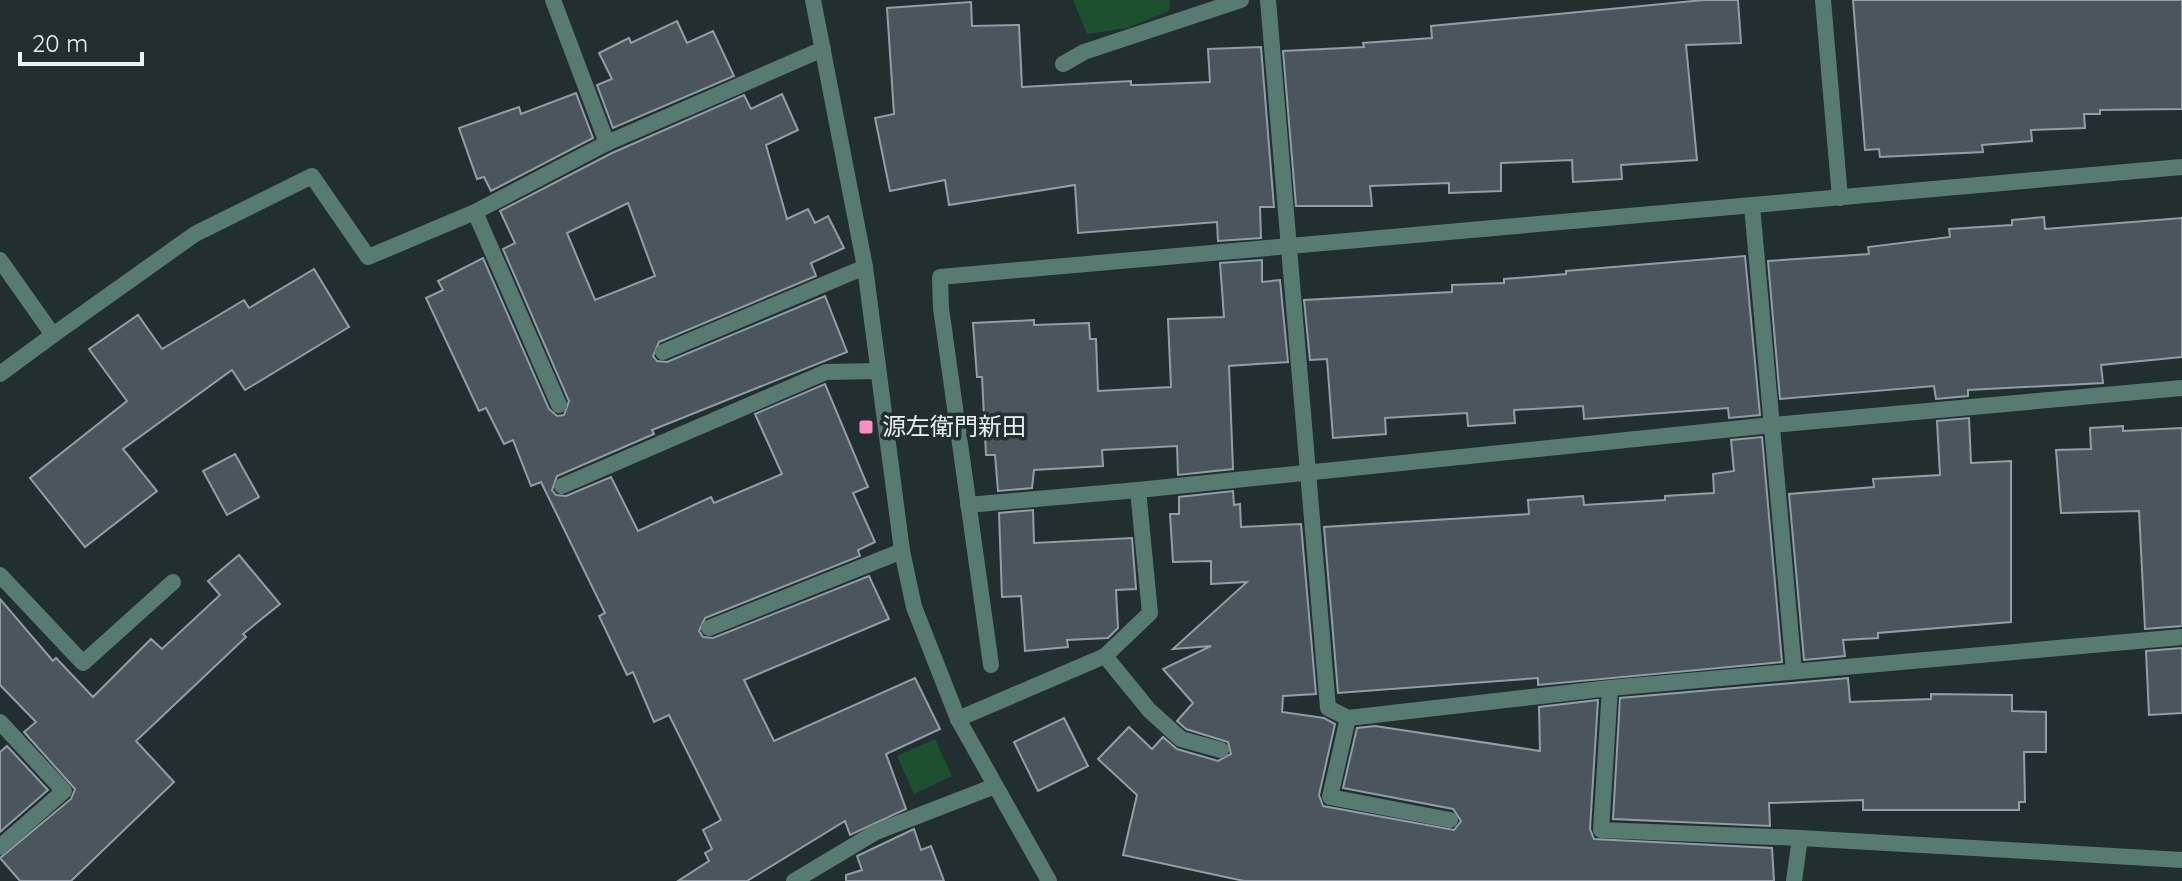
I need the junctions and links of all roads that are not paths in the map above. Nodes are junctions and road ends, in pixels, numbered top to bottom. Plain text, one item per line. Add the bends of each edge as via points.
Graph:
1 (553, 0) edge
2 (813, 0) edge
3 (1241, 0) edge
4 (1268, 0) edge
5 (1823, 0) edge
6 (823, 49) junction
7 (1063, 64) dead end
8 (607, 143) junction
9 (2182, 167) edge
10 (1840, 198) junction
11 (1752, 206) junction
12 (475, 212) junction
13 (1291, 248) junction
14 (0, 260) edge
15 (865, 267) junction
16 (53, 335) junction
17 (663, 352) dead end
18 (878, 371) junction
19 (0, 374) edge
20 (2182, 388) edge
21 (559, 405) dead end
22 (1772, 425) junction
23 (1306, 474) junction
24 (562, 486) dead end
25 (1138, 490) junction
26 (968, 505) junction
27 (902, 551) junction
28 (0, 575) edge
29 (173, 582) dead end
30 (709, 628) dead end
31 (2182, 637) edge
32 (1105, 656) junction
33 (991, 665) dead end
34 (1794, 671) junction
35 (1610, 688) junction
36 (1348, 718) junction
37 (958, 719) junction
38 (0, 722) edge
39 (1221, 750) dead end
40 (995, 786) junction
41 (1450, 820) dead end
42 (1800, 838) junction
43 (0, 847) edge
44 (2182, 860) edge
45 (794, 881) edge
46 (1049, 881) edge
47 (1794, 881) edge

1 - 8 street
2 - 6 street
3 - 7 street via 1084,52
4 - 13 street
5 - 10 street
6 - 8 street
6 - 15 street
8 - 12 street
9 - 10 street
10 - 11 street
11 - 13 street
11 - 22 street
12 - 16 street via 368,257 312,176 195,234
12 - 21 street
13 - 23 street
13 - 26 street via 940,277
14 - 16 street
15 - 17 street
15 - 18 street
16 - 19 street
18 - 24 street via 826,372
18 - 27 street
20 - 22 street
22 - 23 street
22 - 34 street
23 - 25 street
23 - 36 street via 1328,708
25 - 26 street
25 - 32 street via 1150,613
26 - 33 street
27 - 30 street
27 - 37 street via 922,630
28 - 29 street via 83,663
31 - 34 street
32 - 37 street
32 - 39 street via 1149,710 1181,739
34 - 35 street
35 - 36 street
35 - 42 street via 1601,830
36 - 41 street via 1330,797
37 - 40 street
38 - 43 street via 64,791
40 - 45 street via 876,832
40 - 46 street
42 - 44 street
42 - 47 street

